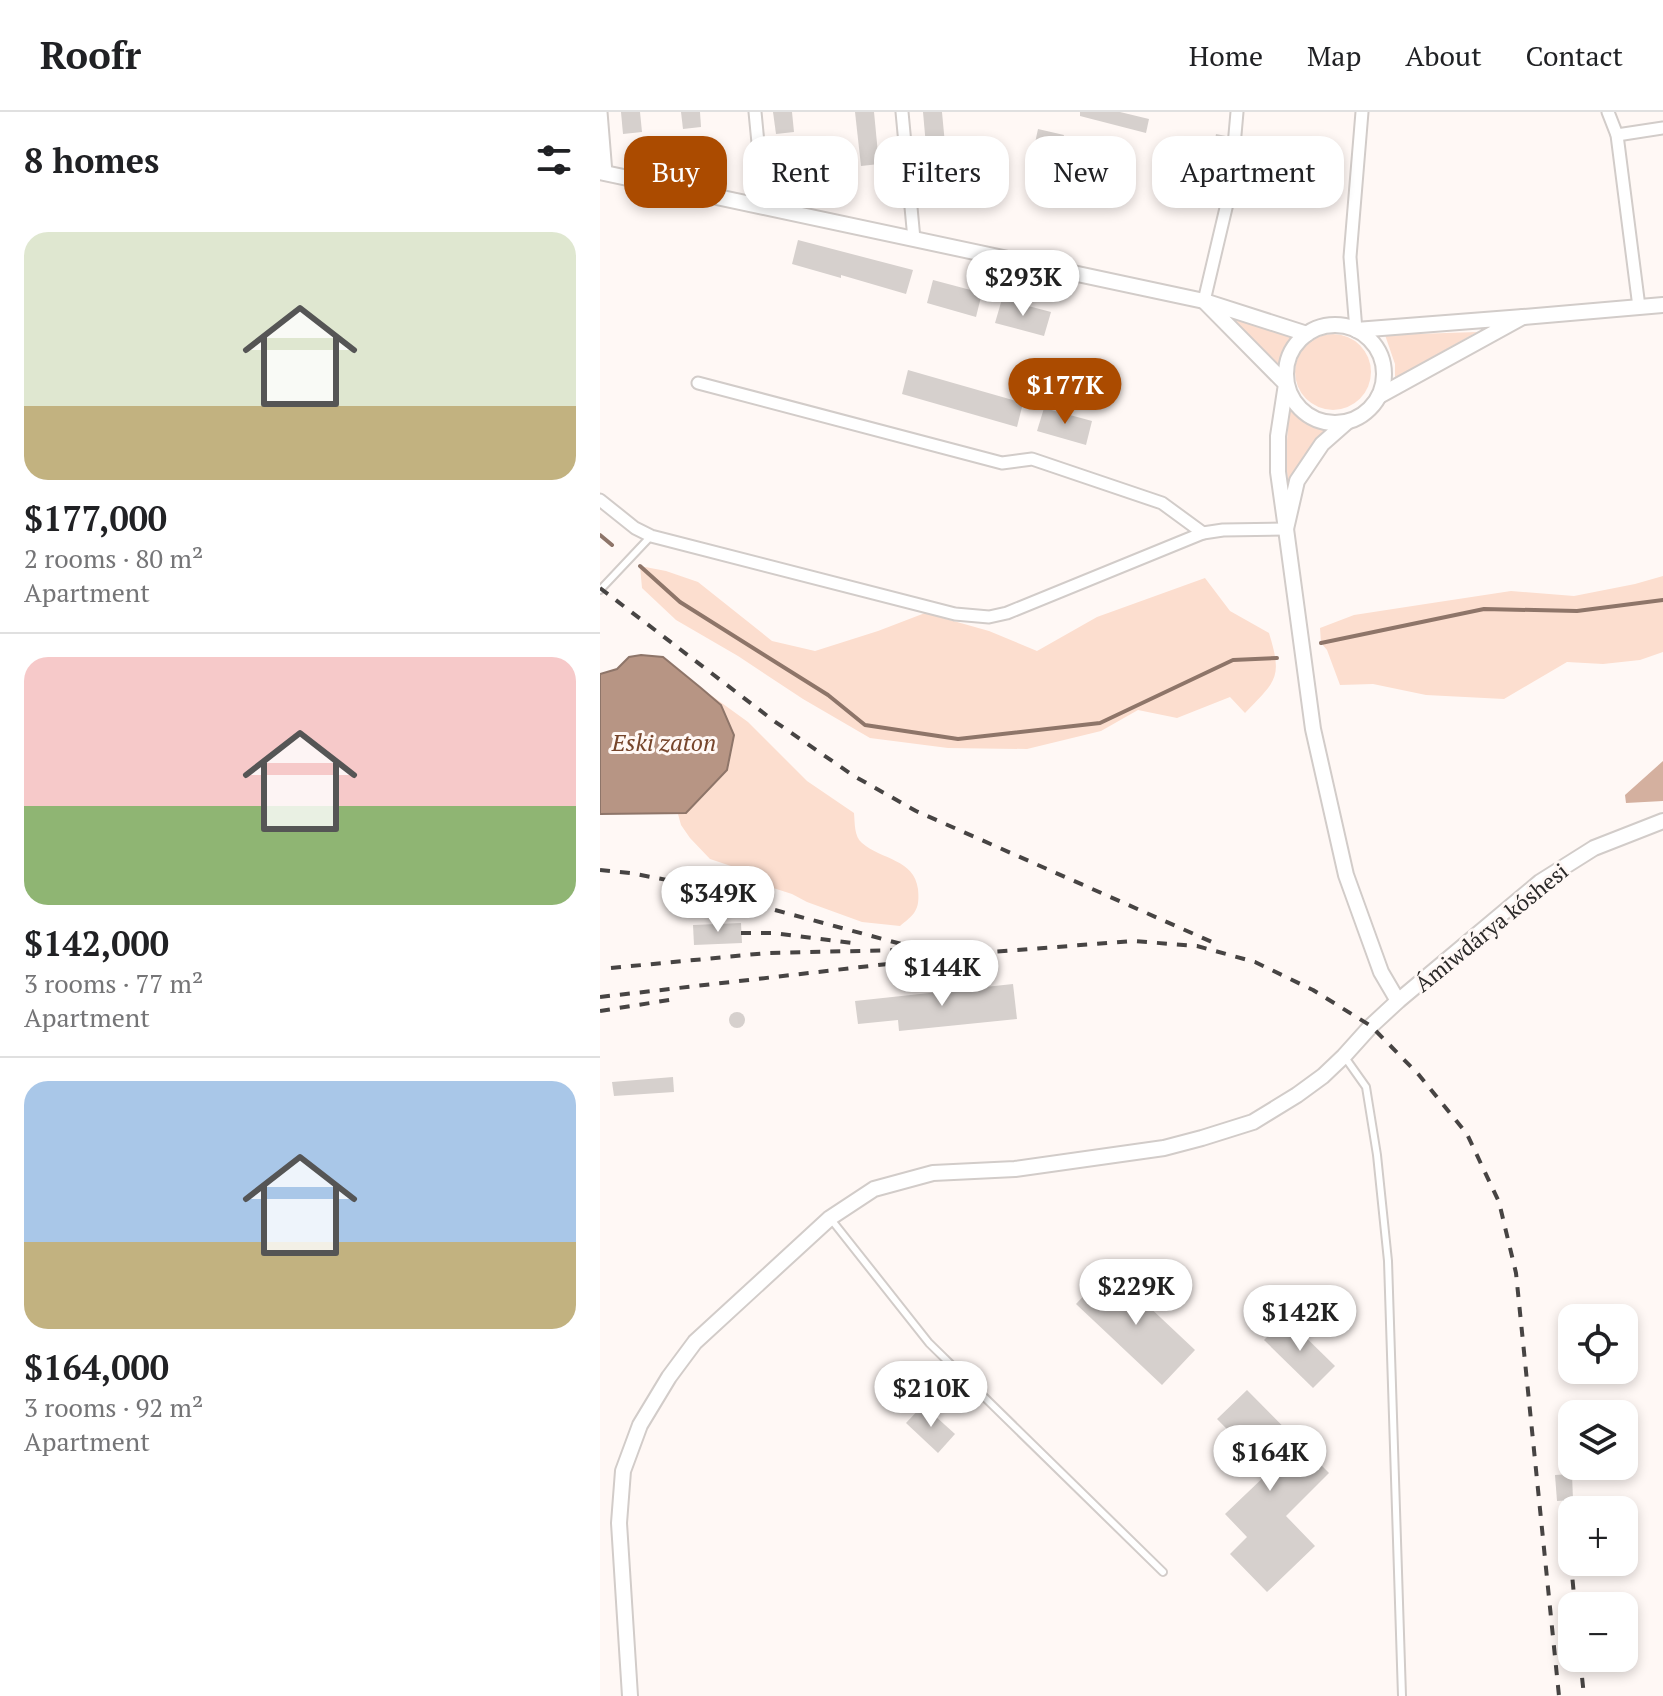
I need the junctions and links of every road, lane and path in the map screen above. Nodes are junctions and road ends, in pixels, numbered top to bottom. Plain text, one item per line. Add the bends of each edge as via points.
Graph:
1 (601, 112) edge
2 (755, 112) edge
3 (902, 112) edge
4 (1237, 112) edge
5 (1362, 112) edge
6 (1608, 112) edge
7 (1663, 128) edge
8 (1617, 135) junction
9 (757, 136) edge
10 (603, 172) edge
11 (743, 201) edge
12 (777, 208) edge
13 (914, 239) junction
14 (1204, 301) junction
15 (1663, 305) edge
16 (1639, 307) junction
17 (1523, 317) junction
18 (1356, 330) junction
19 (1307, 334) junction
20 (698, 383) dead end
21 (1286, 384) junction
22 (1379, 396) junction
23 (1347, 422) junction
24 (600, 500) edge
25 (1286, 529) junction
26 (1203, 533) junction
27 (651, 536) junction
28 (600, 590) edge
29 (1663, 821) edge
30 (1398, 1001) junction
31 (1344, 1056) junction
32 (830, 1218) junction
33 (1163, 1572) dead end
34 (630, 1696) edge
35 (1402, 1696) edge

1 - 10 street
2 - 9 street
3 - 13 street
4 - 14 street via 1230,191
5 - 18 street via 1350,257
6 - 8 street
7 - 8 street
8 - 16 street
10 - 11 street
12 - 13 street
13 - 14 street
14 - 19 street
14 - 21 street
15 - 16 street
16 - 17 street
17 - 18 street
17 - 22 street
18 - 19 street via 1331,325
18 - 22 street via 1378,351 1384,381
19 - 21 street via 1289,356
20 - 26 street via 1002,463 1032,459 1162,503
21 - 23 street via 1303,411 1331,423
21 - 25 street via 1278,436
22 - 23 street via 1360,417
23 - 25 street via 1322,444 1297,481
24 - 27 street
25 - 26 street
25 - 30 street via 1313,729 1346,875 1381,972
26 - 27 street via 989,617 955,614
27 - 28 lane
29 - 30 street, Ámiwdárya kóshesi via 1594,848 1540,882
30 - 31 street, Ámiwdárya kóshesi
31 - 32 street, Ámiwdárya kóshesi via 1253,1122 1215,1134 1164,1148 1015,1169 933,1173 874,1189
31 - 35 lane via 1366,1087 1388,1261
32 - 33 lane via 929,1343
32 - 34 street, Ámiwdárya kóshesi via 695,1342 640,1425 623,1471 619,1523

